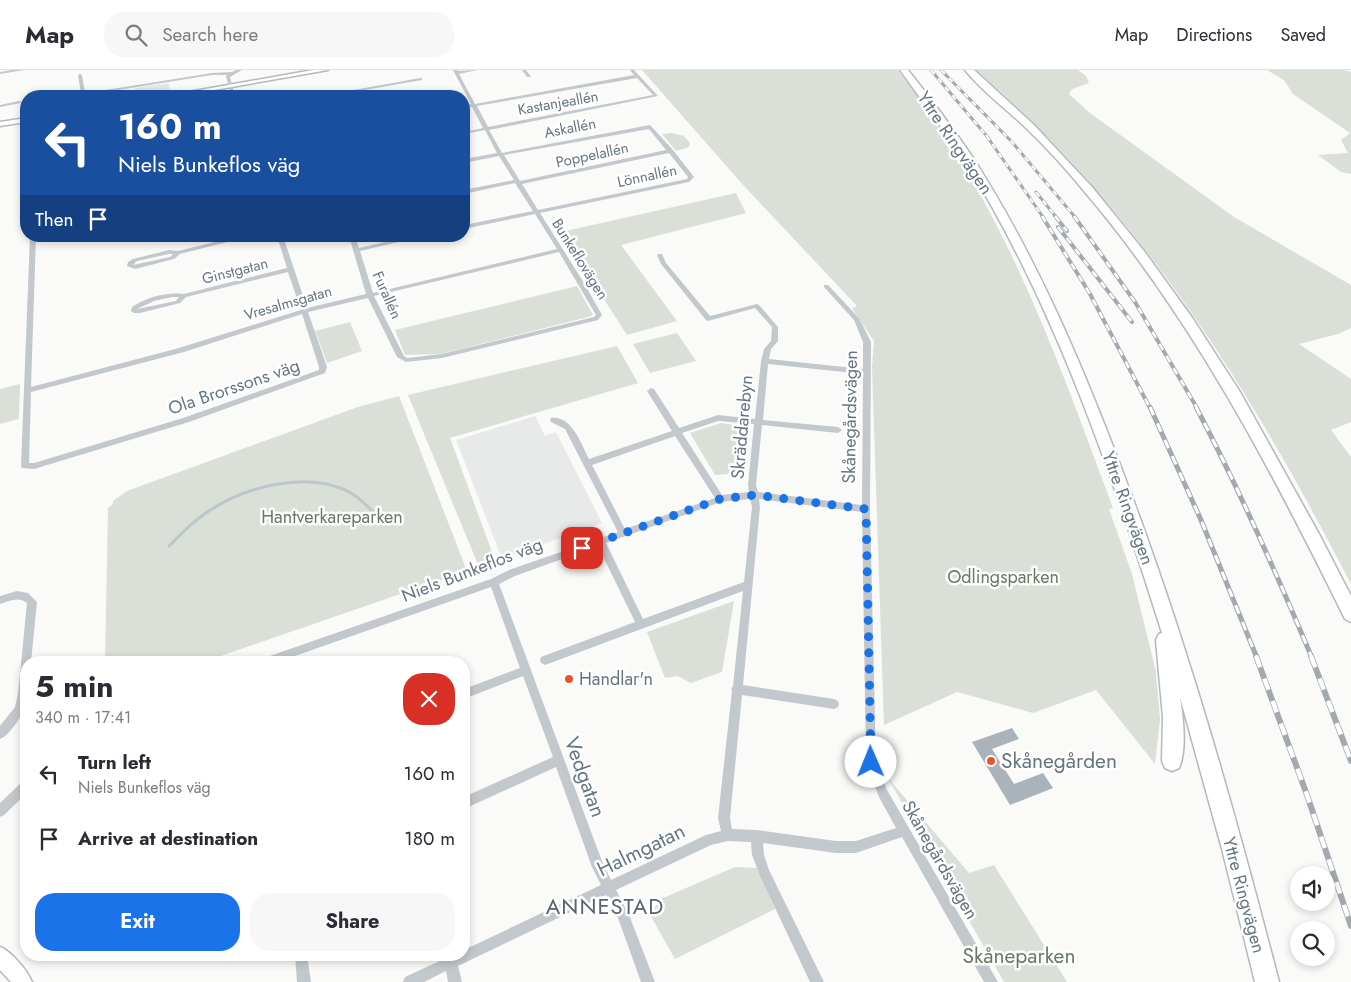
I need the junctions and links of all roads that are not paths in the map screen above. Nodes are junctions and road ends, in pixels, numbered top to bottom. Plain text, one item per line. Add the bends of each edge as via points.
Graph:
1 (22, 70) edge
2 (180, 70) edge
3 (240, 70) edge
4 (325, 70) edge
5 (475, 70) edge
6 (524, 70) edge
7 (632, 70) edge
8 (904, 70) edge
9 (969, 70) edge
10 (456, 72) edge
11 (0, 73) edge
12 (231, 73) junction
13 (80, 75) dead end
14 (529, 76) dead end
15 (638, 76) junction
16 (182, 78) junction
17 (420, 79) dead end
18 (230, 86) junction
19 (82, 90) edge
20 (111, 90) edge
21 (206, 90) edge
22 (231, 90) edge
23 (362, 90) edge
24 (466, 90) edge
25 (470, 98) edge
26 (19, 102) dead end
27 (0, 106) edge
28 (470, 106) edge
29 (474, 106) junction
30 (20, 121) edge
31 (0, 124) edge
32 (644, 127) joint
33 (486, 129) junction
34 (470, 132) edge
35 (671, 151) junction
36 (500, 154) junction
37 (470, 160) edge
38 (518, 182) junction
39 (470, 191) edge
40 (536, 212) junction
41 (470, 226) edge
42 (33, 242) edge
43 (223, 242) edge
44 (282, 242) edge
45 (354, 242) edge
46 (393, 242) edge
47 (356, 250) junction
48 (560, 250) junction
49 (178, 253) junction
50 (660, 255) dead end
51 (291, 269) junction
52 (826, 286) dead end
53 (370, 295) junction
54 (184, 296) junction
55 (305, 311) junction
56 (406, 360) joint
57 (765, 361) junction
58 (867, 372) junction
59 (27, 391) junction
60 (651, 391) dead end
61 (554, 420) dead end
62 (758, 422) junction
63 (838, 430) dead end
64 (677, 432) junction
65 (587, 463) junction
66 (755, 495) junction
67 (720, 499) junction
68 (866, 509) junction
69 (623, 533) junction
70 (600, 541) junction
71 (494, 582) junction
72 (747, 585) junction
73 (0, 600) edge
74 (1161, 603) junction
75 (1351, 614) edge
76 (641, 624) junction
77 (27, 656) edge
78 (285, 656) edge
79 (545, 660) dead end
80 (526, 670) junction
81 (736, 689) junction
82 (470, 692) edge
83 (834, 704) dead end
84 (20, 710) edge
85 (0, 734) edge
86 (559, 760) junction
87 (1172, 761) dead end
88 (20, 792) edge
89 (470, 800) edge
90 (0, 811) edge
91 (904, 831) junction
92 (728, 835) junction
93 (756, 836) junction
94 (610, 887) junction
95 (470, 949) edge
96 (0, 956) edge
97 (302, 961) edge
98 (445, 961) edge
99 (450, 961) edge
100 (23, 982) edge
101 (304, 982) edge
102 (410, 982) edge
103 (454, 982) edge
104 (648, 982) edge
105 (817, 982) edge
106 (991, 982) edge
107 (1267, 982) edge

1 - 11 street
2 - 16 street
3 - 12 street
4 - 18 street
5 - 10 street
6 - 14 street
7 - 15 street
8 - 74 highway, Yttre Ringvägen via 966,156 998,209 1062,336 1130,508
9 - 75 highway via 1028,122 1074,172 1119,224 1162,283 1252,422
10 - 24 street, Bunkeflovägen
12 - 16 street
12 - 18 street via 228,76
13 - 19 street
15 - 29 street
15 - 33 street, Kastanjeallén via 656,96
16 - 20 street
17 - 23 street
18 - 21 street
18 - 22 street
25 - 29 street, Bunkeflovägen
26 - 27 street
28 - 29 street
29 - 33 street, Bunkeflovägen
30 - 31 street
32 - 35 street, Lönnallén via 653,129
32 - 36 street, Askallén
33 - 34 street, Kastanjeallén
33 - 36 street, Bunkeflovägen
35 - 38 street, Poppelallén
35 - 40 street, Lönnallén via 691,179
36 - 37 street, Askallén
36 - 38 street, Bunkeflovägen
38 - 39 street, Poppelallén
38 - 40 street, Bunkeflovägen
40 - 41 street
40 - 48 street, Bunkeflovägen
42 - 59 street
43 - 49 street
44 - 51 street, Ola Brorssons väg
45 - 47 street, Furallén
46 - 47 street
47 - 53 street, Furallén
48 - 53 street, Vresalmsgatan
48 - 56 street, Bunkeflovägen via 598,312 596,319 442,356
49 - 49 street via 134,260 130,266 172,258
50 - 57 street, Skräddarebyn via 662,262 708,319 755,307 775,327 774,341
51 - 54 street, Ginstgatan
51 - 55 street, Ola Brorssons väg
52 - 58 street, Skånegårdsvägen via 856,319 867,342
53 - 55 street, Vresalmsgatan
53 - 56 street, Furallén via 401,357
54 - 54 street, Ginstgatan via 177,294 139,304 134,311 178,302
55 - 59 street, Vresalmsgatan via 181,350
55 - 59 street, Ola Brorssons väg via 322,371 186,420 34,466 24,466
57 - 58 street
57 - 62 street, Skräddarebyn
58 - 68 street, Skånegårdsvägen
60 - 64 street
61 - 65 street via 568,427
62 - 63 street
62 - 64 street via 718,418
62 - 66 street, Skräddarebyn via 752,485
64 - 65 street
64 - 67 street
65 - 69 street
66 - 67 street, Niels Bunkeflos väg
66 - 68 street, Niels Bunkeflos väg
66 - 72 street
67 - 69 street, Niels Bunkeflos väg
68 - 91 street, Skånegårdsvägen via 871,762 883,793
69 - 70 street, Niels Bunkeflos väg
70 - 71 street, Niels Bunkeflos väg
70 - 76 street
71 - 78 street, Niels Bunkeflos väg
71 - 80 street, Vedgatan
72 - 76 street
72 - 81 street
73 - 77 street via 20,594 28,596 32,602
74 - 87 highway via 1173,717
74 - 107 highway, Yttre Ringvägen via 1194,710
76 - 79 street
80 - 82 street
80 - 86 street, Vedgatan
81 - 83 street
81 - 92 street via 724,818
84 - 85 street
86 - 89 street
86 - 94 street, Vedgatan via 598,867
88 - 90 street
91 - 93 street, Halmgatan via 856,847
91 - 106 street, Skånegårdsvägen
92 - 93 street, Halmgatan
92 - 94 street, Halmgatan via 710,839
93 - 105 street via 764,872
94 - 95 street, Halmgatan
94 - 104 street, Vedgatan
96 - 100 street
97 - 101 street
98 - 102 street, Halmgatan
99 - 103 street

